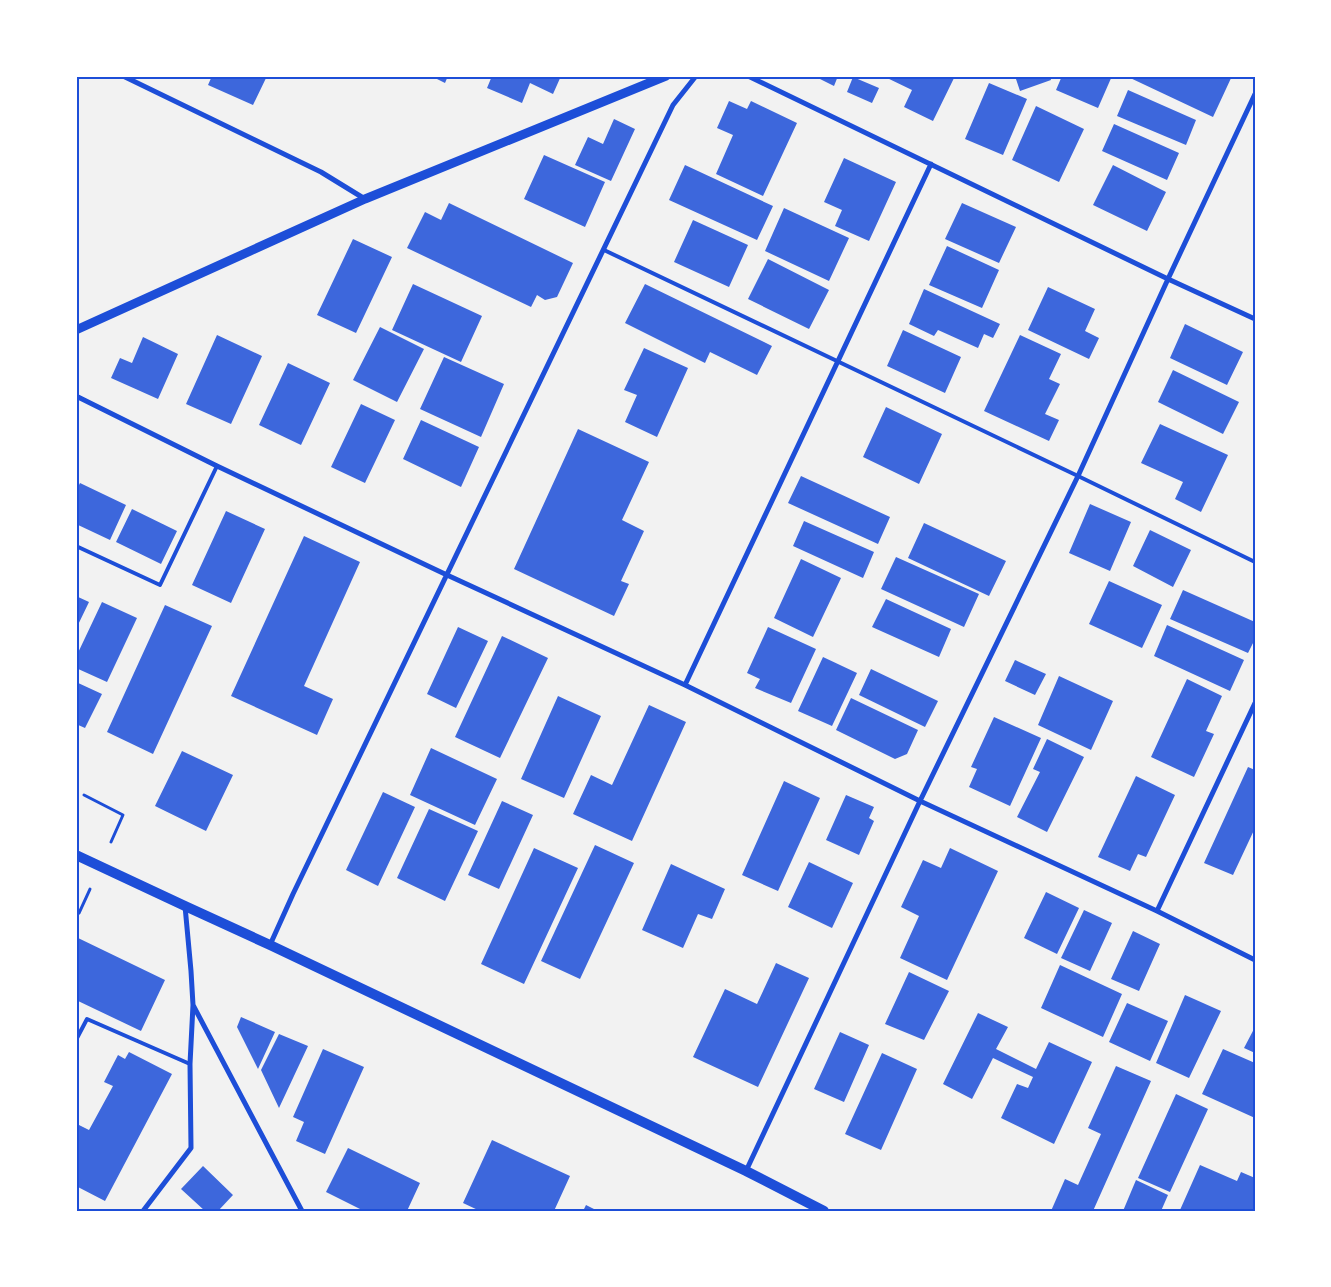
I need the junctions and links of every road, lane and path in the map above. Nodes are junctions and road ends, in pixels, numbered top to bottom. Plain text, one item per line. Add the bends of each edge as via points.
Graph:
1 (123, 76) edge
2 (666, 76) edge
3 (696, 76) edge
4 (748, 76) edge
5 (1255, 94) edge
6 (931, 164) junction
7 (365, 200) junction
8 (604, 250) junction
9 (1168, 279) junction
10 (1255, 319) edge
11 (76, 330) edge
12 (838, 361) junction
13 (76, 396) edge
14 (217, 466) junction
15 (1078, 476) junction
16 (76, 546) edge
17 (1255, 562) edge
18 (447, 575) junction
19 (684, 685) junction
20 (1255, 703) edge
21 (84, 796) dead end
22 (920, 801) junction
23 (123, 815) dead end
24 (76, 855) edge
25 (185, 906) junction
26 (1157, 911) junction
27 (270, 945) junction
28 (1255, 960) edge
29 (192, 1004) junction
30 (76, 1040) edge
31 (190, 1064) junction
32 (746, 1172) junction
33 (143, 1211) edge
34 (302, 1211) edge
35 (824, 1211) edge

1 - 7 street via 321,172
2 - 7 street
3 - 8 street via 673,105
4 - 6 street
5 - 9 street
6 - 9 street
6 - 12 street
7 - 11 street
8 - 12 lane
8 - 18 street
9 - 10 street
9 - 15 street
12 - 15 lane
12 - 19 street
13 - 14 street
14 - 16 lane via 160,585
14 - 18 street
15 - 17 lane
15 - 22 street
18 - 19 street
18 - 27 street
19 - 22 street
20 - 26 street
21 - 23 path
22 - 26 street
22 - 32 street
24 - 25 main road
25 - 27 main road
25 - 29 street
26 - 28 street
27 - 32 main road
29 - 31 street
29 - 34 street
30 - 31 lane via 88,1019
31 - 33 street via 191,1148
32 - 35 main road

